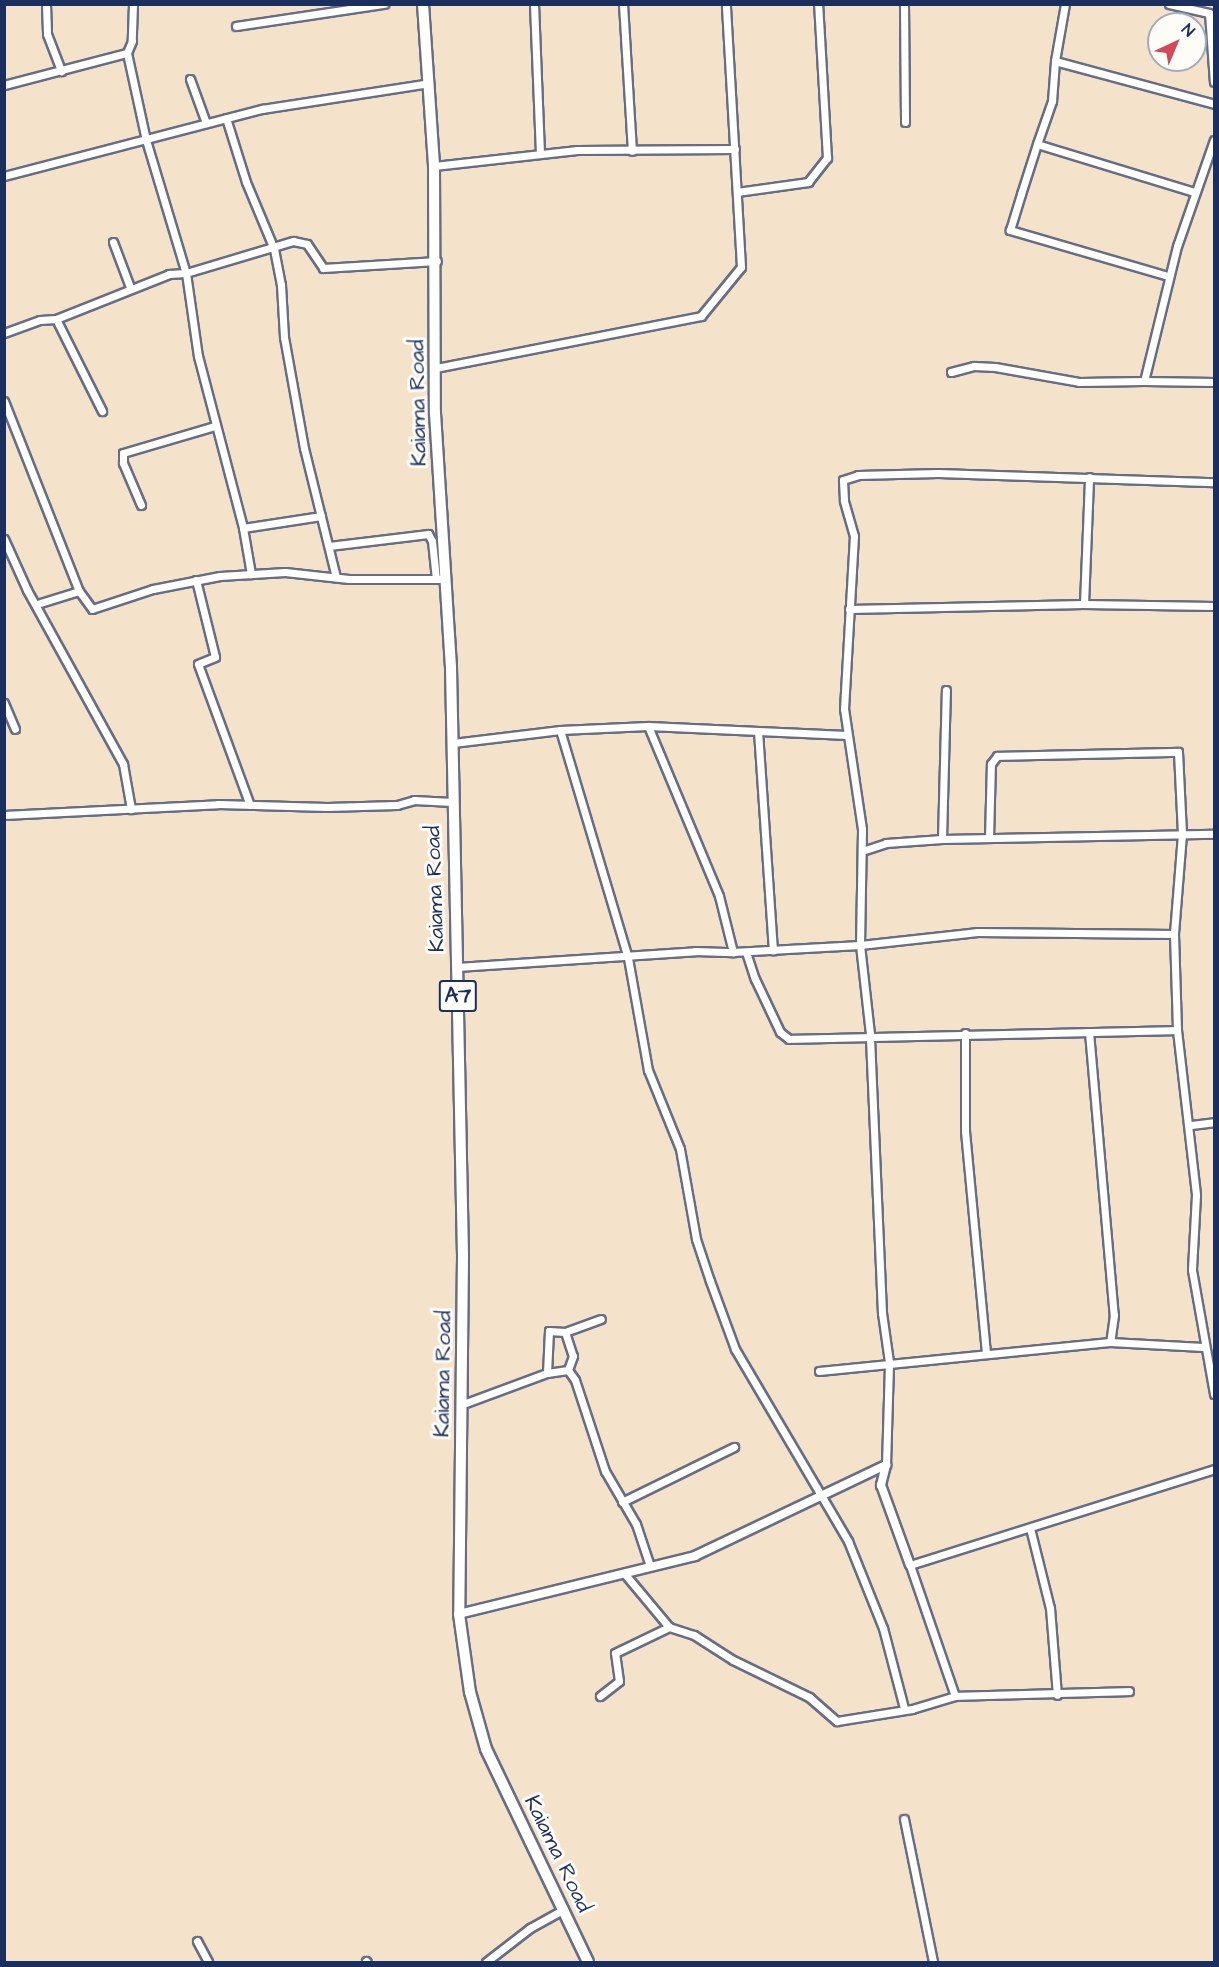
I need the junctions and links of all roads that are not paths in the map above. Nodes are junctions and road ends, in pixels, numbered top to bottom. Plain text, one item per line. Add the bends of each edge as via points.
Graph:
1 (46, 4) edge
2 (133, 4) edge
3 (384, 4) edge
4 (423, 4) edge
5 (534, 4) edge
6 (623, 4) edge
7 (726, 4) edge
8 (818, 4) edge
9 (904, 4) edge
10 (1065, 4) edge
11 (1168, 4) edge
12 (1212, 14) edge
13 (236, 26) dead end
14 (127, 53) junction
15 (1055, 61) junction
16 (61, 71) junction
17 (190, 79) dead end
18 (1215, 82) edge
19 (429, 83) junction
20 (4, 85) edge
21 (1215, 104) edge
22 (226, 118) junction
23 (905, 122) dead end
24 (206, 123) junction
25 (146, 140) junction
26 (1215, 140) edge
27 (1038, 144) junction
28 (735, 149) junction
29 (632, 151) junction
30 (540, 153) junction
31 (434, 166) junction
32 (4, 176) edge
33 (737, 192) junction
34 (1194, 192) junction
35 (113, 242) dead end
36 (274, 249) junction
37 (437, 261) junction
38 (186, 273) junction
39 (1168, 276) junction
40 (130, 287) junction
41 (56, 319) junction
42 (4, 333) edge
43 (436, 368) junction
44 (951, 372) dead end
45 (1144, 381) junction
46 (1215, 382) edge
47 (4, 401) edge
48 (102, 411) dead end
49 (215, 426) junction
50 (1089, 477) junction
51 (1215, 482) edge
52 (141, 505) dead end
53 (321, 516) junction
54 (243, 528) junction
55 (4, 539) edge
56 (329, 546) junction
57 (251, 574) junction
58 (336, 577) junction
59 (440, 579) junction
60 (196, 580) junction
61 (79, 591) junction
62 (37, 604) junction
63 (1084, 604) junction
64 (1215, 606) edge
65 (849, 609) junction
66 (946, 690) dead end
67 (4, 703) edge
68 (648, 726) junction
69 (15, 729) dead end
70 (560, 730) junction
71 (758, 731) junction
72 (848, 735) junction
73 (453, 743) junction
74 (453, 802) junction
75 (250, 805) junction
76 (131, 809) junction
77 (4, 815) edge
78 (1182, 834) junction
79 (1215, 834) edge
80 (989, 838) junction
81 (942, 839) junction
82 (862, 851) junction
83 (1174, 934) junction
84 (860, 945) junction
85 (773, 950) junction
86 (733, 952) junction
87 (746, 952) junction
88 (628, 958) junction
89 (457, 968) junction
90 (1177, 1030) junction
91 (1089, 1032) junction
92 (870, 1034) junction
93 (964, 1034) junction
94 (1215, 1122) edge
95 (1191, 1125) junction
96 (601, 1320) dead end
97 (565, 1332) junction
98 (1110, 1342) junction
99 (1203, 1347) junction
100 (986, 1352) junction
101 (889, 1362) junction
102 (568, 1370) junction
103 (819, 1371) dead end
104 (547, 1373) junction
105 (1215, 1394) edge
106 (463, 1404) junction
107 (734, 1447) dead end
108 (886, 1465) junction
109 (1215, 1469) edge
110 (822, 1493) junction
111 (621, 1503) junction
112 (1030, 1528) junction
113 (909, 1565) junction
114 (650, 1566) junction
115 (624, 1573) junction
116 (459, 1614) junction
117 (669, 1627) junction
118 (1129, 1691) dead end
119 (1057, 1695) junction
120 (600, 1696) dead end
121 (955, 1696) junction
122 (903, 1708) junction
123 (904, 1819) dead end
124 (564, 1909) junction
125 (198, 1941) dead end
126 (208, 1962) edge
127 (486, 1962) edge
128 (588, 1962) edge
129 (933, 1962) edge

1 - 16 street via 47,34
2 - 14 street via 132,42
3 - 13 street
4 - 19 highway, Kaiama Road / A7
5 - 30 street
6 - 29 street
7 - 28 street
8 - 33 street via 827,158 808,182
9 - 23 street
10 - 15 street
11 - 12 street
12 - 18 street
14 - 16 street
14 - 25 street
15 - 21 street
15 - 27 street via 1052,101
16 - 20 street
17 - 24 street
19 - 22 street
19 - 31 highway, Kaiama Road / A7
22 - 24 street
22 - 36 street via 246,182
24 - 25 street
25 - 32 street
25 - 38 street
26 - 34 street
27 - 34 street
27 - 39 street via 1010,230
28 - 29 street
28 - 33 street
29 - 30 street
30 - 31 street
31 - 37 highway, Kaiama Road / A7
33 - 43 street via 741,267 701,316
34 - 39 street
35 - 40 street
36 - 37 street via 301,240 318,265 329,269
36 - 38 street
36 - 53 street via 284,337
37 - 43 highway, Kaiama Road / A7
38 - 40 street via 169,274
38 - 49 street via 198,356
39 - 45 street
40 - 41 street
41 - 42 street via 40,320
41 - 48 street
43 - 59 highway, Kaiama Road / A7
44 - 45 street via 974,366 1079,382
45 - 46 street
47 - 61 street
49 - 52 street via 123,453 123,464
49 - 54 street
50 - 51 street
50 - 63 street
50 - 65 street via 938,473 848,476 842,487 854,536
53 - 54 street
53 - 56 street
54 - 57 street
55 - 62 street
56 - 58 street
56 - 59 street via 428,534
57 - 58 street via 285,572
57 - 60 street
58 - 59 street
59 - 73 highway, Kaiama Road / A7
60 - 61 street via 93,609
60 - 75 street via 214,657 198,664
61 - 62 street
62 - 76 street via 123,764
63 - 64 street
63 - 65 street
65 - 72 street via 844,709
66 - 81 street
67 - 69 street
68 - 70 street
68 - 71 street
68 - 86 street via 719,896
70 - 73 street
70 - 88 street
71 - 72 street
71 - 85 street
72 - 82 street
73 - 74 highway, Kaiama Road / A7
74 - 75 street via 414,800 397,805 327,807
74 - 89 highway, Kaiama Road / A7
75 - 76 street
76 - 77 street
78 - 79 street
78 - 80 street
78 - 80 street via 1178,752 1005,755 997,756 991,764
78 - 83 street
80 - 81 street
81 - 82 street via 886,843
82 - 84 street
83 - 84 street via 977,932
83 - 90 street
84 - 85 street
84 - 92 street
85 - 87 street
86 - 87 street
86 - 88 street via 695,951
87 - 92 street via 759,989 784,1035 818,1040
88 - 89 street
88 - 110 street via 648,1070 672,1122 696,1239 732,1340 758,1392
89 - 106 highway, Kaiama Road / A7
90 - 91 street
90 - 95 street
91 - 93 street
91 - 98 street via 1114,1314
92 - 93 street
92 - 101 street via 882,1312
93 - 100 street via 965,1131
94 - 95 street
95 - 99 street via 1196,1195 1192,1270
96 - 97 street
97 - 102 street via 573,1356
97 - 104 street via 554,1329 547,1334
98 - 99 street
98 - 100 street
99 - 105 street
100 - 101 street
101 - 103 street
101 - 108 street
102 - 104 street
102 - 111 street via 575,1380 605,1471
104 - 106 street
106 - 116 highway, Kaiama Road / A7
107 - 111 street
108 - 110 street
108 - 113 street via 881,1485
109 - 112 street
110 - 114 street via 695,1556
110 - 122 street via 848,1541 883,1628
111 - 114 street via 636,1524
112 - 113 street
112 - 119 street via 1050,1608
113 - 121 street
114 - 115 street
115 - 116 street
115 - 117 street
116 - 124 highway, Kaiama Road / A7 via 470,1692 486,1749
117 - 120 street via 615,1653 619,1682
117 - 122 street via 694,1635 732,1660 808,1698 837,1721
118 - 119 street
119 - 121 street
121 - 122 street
123 - 129 street
124 - 127 street via 530,1928
124 - 128 highway, Kaiama Road / A7
125 - 126 street

